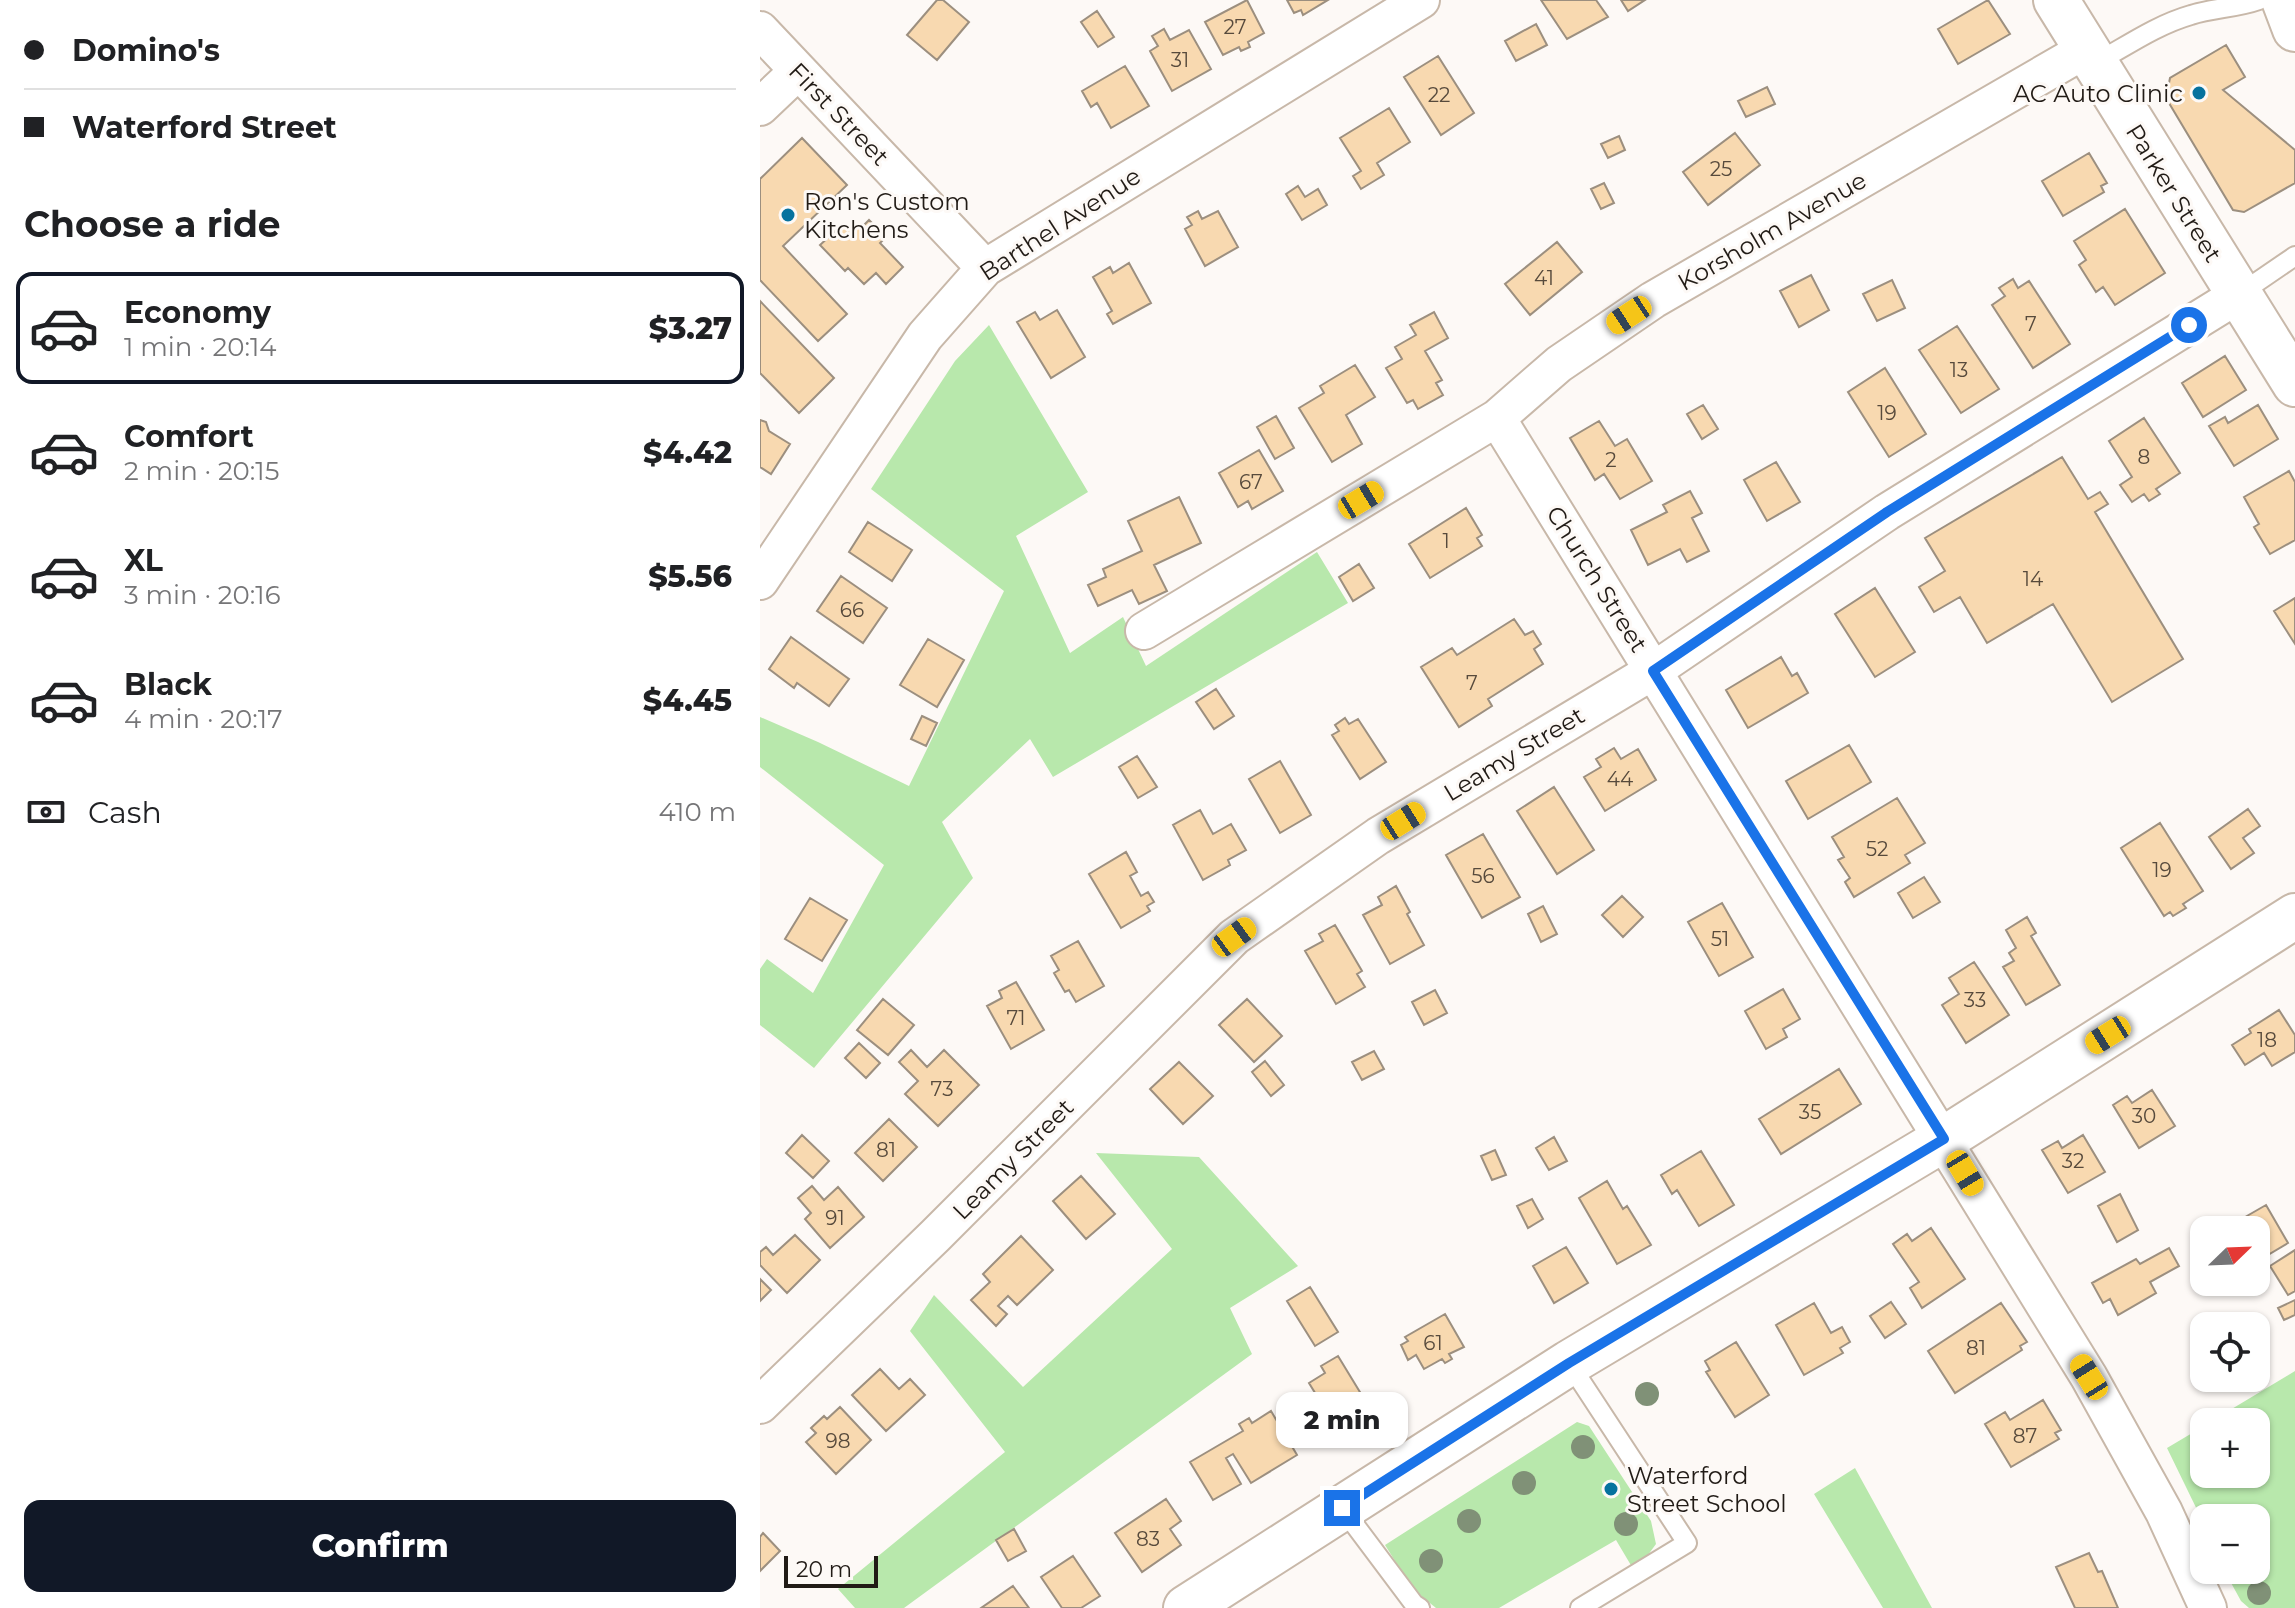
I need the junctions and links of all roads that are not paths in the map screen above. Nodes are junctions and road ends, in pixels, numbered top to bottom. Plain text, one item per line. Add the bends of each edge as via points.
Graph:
1 (1421, 0) edge
2 (2056, 0) edge
3 (2259, 0) edge
4 (2284, 0) edge
5 (2295, 29) edge
6 (760, 30) edge
7 (2090, 57) junction
8 (798, 71) junction
9 (760, 107) edge
10 (2295, 256) edge
11 (985, 268) junction
12 (2238, 295) junction
13 (2295, 384) edge
14 (1497, 418) junction
15 (760, 581) edge
16 (1144, 631) dead end
17 (1653, 671) junction
18 (2295, 916) edge
19 (1944, 1139) junction
20 (1569, 1363) junction
21 (760, 1405) edge
22 (1342, 1508) junction
23 (1186, 1608) edge
24 (1420, 1608) edge
25 (1580, 1608) edge
26 (2208, 1608) edge

1 - 11 street, Barthel Avenue
2 - 7 street, Parker Street
3 - 7 lane via 2191,15
4 - 5 street
6 - 8 street, First Street
7 - 12 street, Parker Street
7 - 14 street, Korsholm Avenue via 1653,300 1559,364
8 - 9 street
8 - 11 street, First Street
10 - 12 lane
11 - 15 street, Barthel Avenue via 925,336
12 - 13 street, Parker Street
12 - 17 street, Leamy Street via 1887,512
14 - 16 street, Korsholm Avenue
14 - 17 street, Church Street
17 - 19 street, Church Street
17 - 21 street, Leamy Street via 1378,836 1234,937
18 - 19 street
19 - 20 street
19 - 26 street, Church Street via 2089,1377 2164,1512
20 - 22 street
20 - 25 lane via 1687,1543
22 - 23 street
22 - 24 lane

